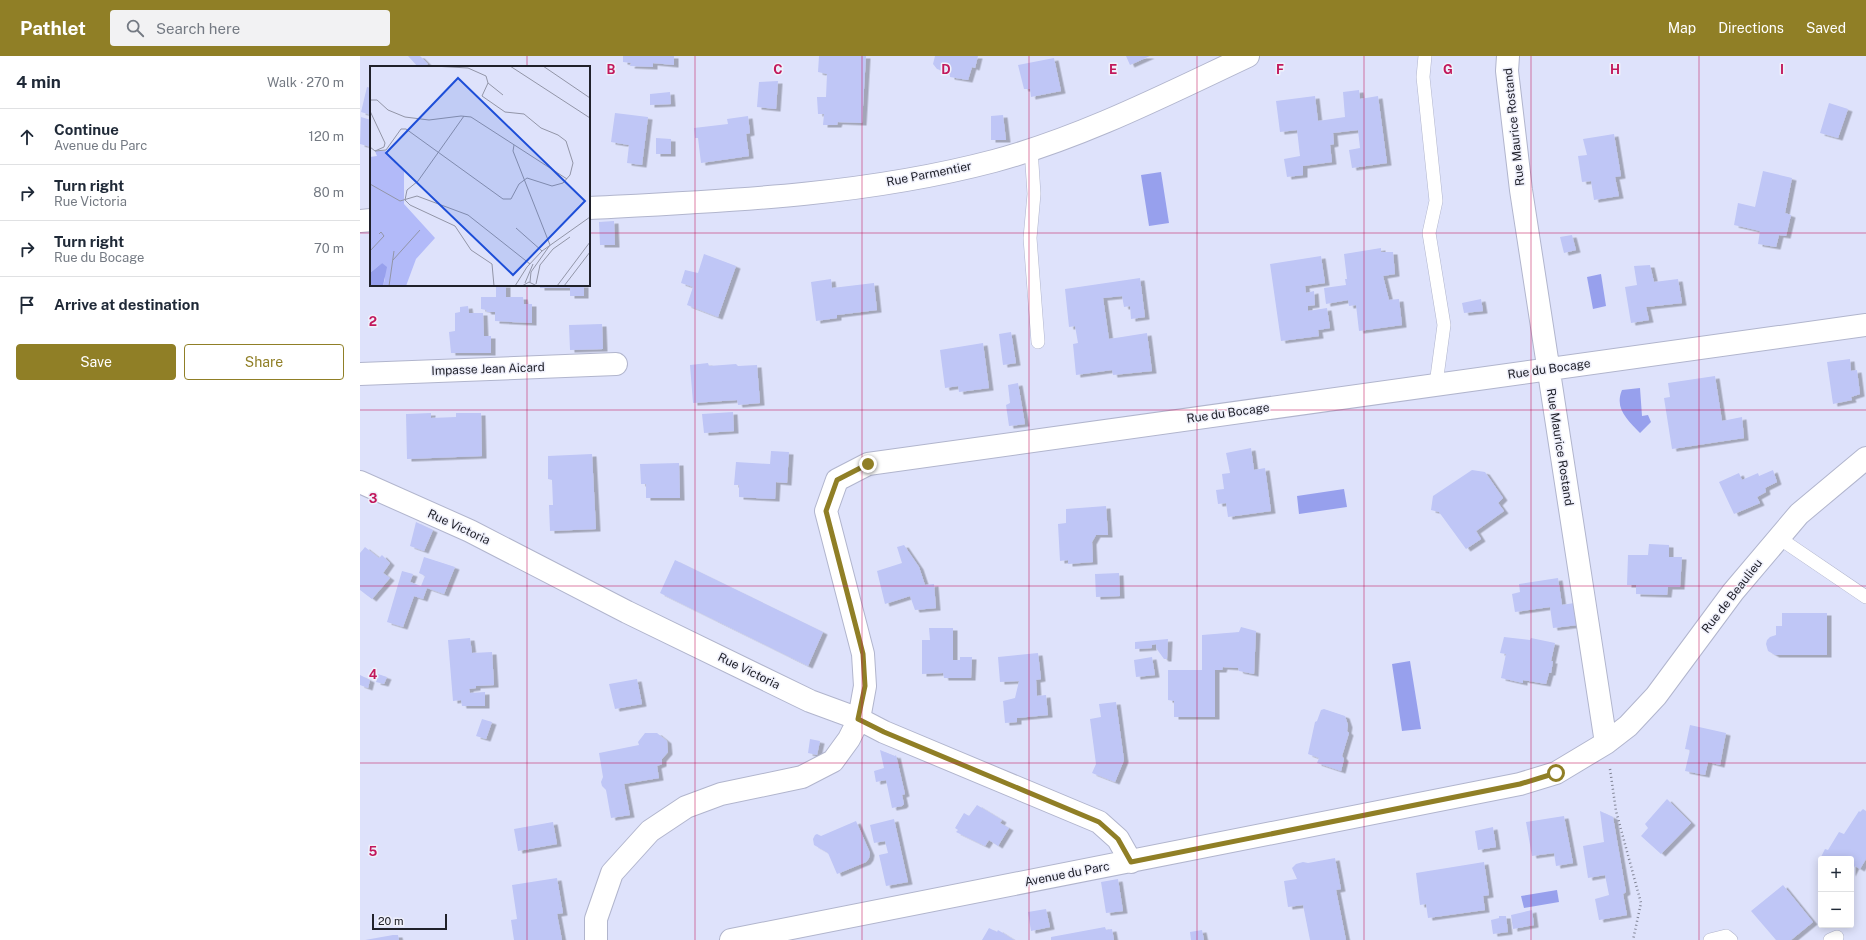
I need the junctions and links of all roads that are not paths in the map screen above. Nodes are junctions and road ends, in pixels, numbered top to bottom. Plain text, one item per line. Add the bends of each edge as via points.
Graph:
1 (1248, 56) edge
2 (1425, 56) edge
3 (1508, 56) edge
4 (1031, 149) junction
5 (590, 208) edge
6 (370, 220) edge
7 (360, 221) edge
8 (1866, 325) edge
9 (1038, 342) dead end
10 (616, 364) dead end
11 (1548, 369) junction
12 (360, 374) edge
13 (1436, 384) junction
14 (1866, 458) edge
15 (360, 482) edge
16 (1779, 538) junction
17 (1866, 597) edge
18 (858, 719) junction
19 (1606, 743) junction
20 (1131, 862) junction
21 (596, 940) edge
22 (731, 940) edge
23 (1710, 940) edge
24 (1731, 940) edge

1 - 4 street, Rue Parmentier via 1126,114
2 - 13 lane via 1423,77 1436,201 1429,233 1444,325
3 - 11 street, Rue Maurice Rostand via 1507,71 1521,190
4 - 5 street, Rue Parmentier via 995,161 927,176 846,189 762,199
4 - 9 lane via 1034,194 1030,238
6 - 7 street
8 - 11 street, Rue du Bocage
10 - 12 street, Impasse Jean Aicard
11 - 13 street, Rue du Bocage
11 - 19 street, Rue Maurice Rostand
13 - 18 street, Rue du Bocage via 868,464 837,480 826,511 863,654 865,686
14 - 16 street, Rue de Beaulieu via 1799,514
15 - 18 street, Rue Victoria via 470,531 627,612 810,701
16 - 17 lane
16 - 19 street, Rue de Beaulieu via 1733,592 1656,696 1628,726
18 - 20 street, Rue Victoria via 1099,822 1118,839
18 - 21 street, Rue du Bocage via 849,739 833,761 802,777 721,794 686,807 650,831 612,873 596,919
19 - 20 street, Avenue du Parc via 1556,773 1520,784
20 - 22 street, Avenue du Parc
23 - 24 lane via 1726,936

